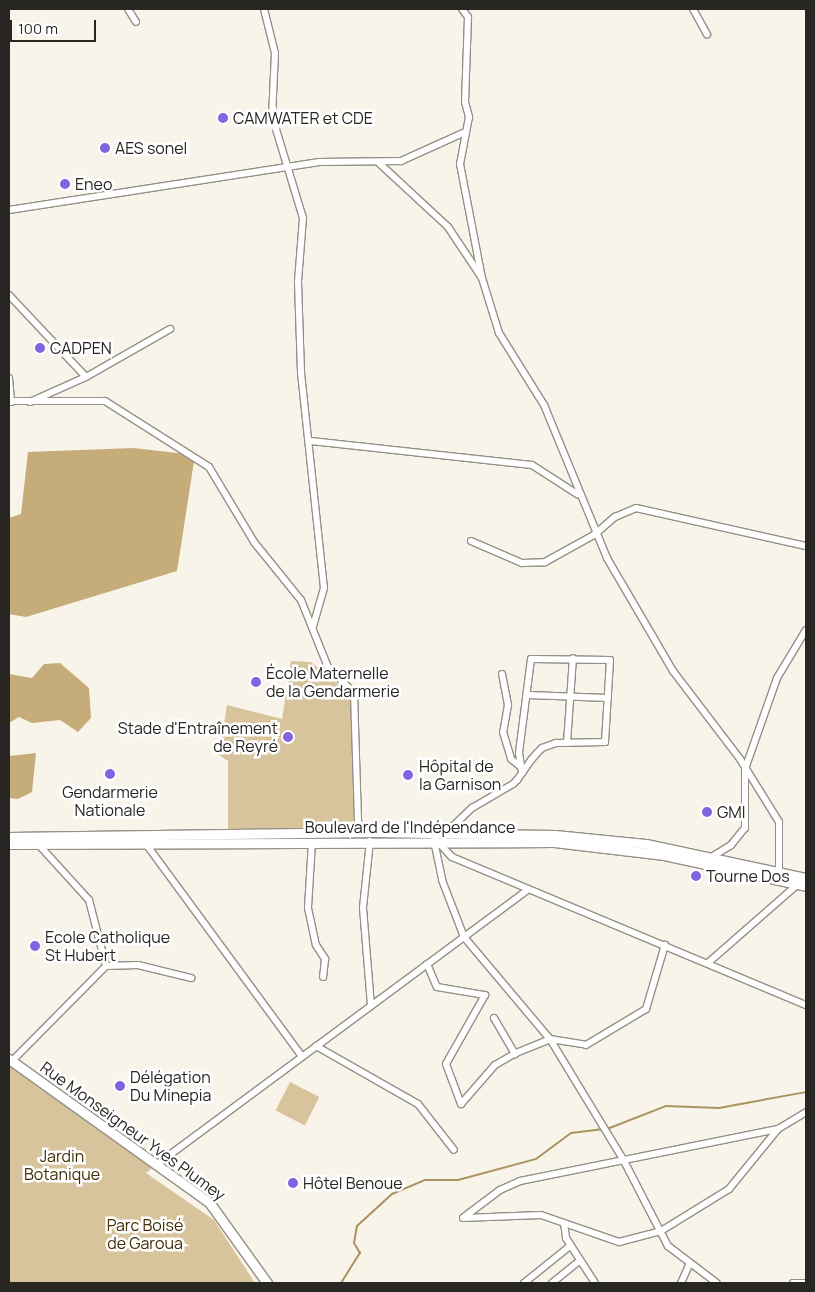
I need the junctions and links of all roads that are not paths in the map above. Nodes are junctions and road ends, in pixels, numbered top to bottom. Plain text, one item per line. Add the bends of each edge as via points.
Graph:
1 (128, 9) edge
2 (264, 9) edge
3 (462, 9) edge
4 (693, 9) edge
5 (136, 22) dead end
6 (707, 34) dead end
7 (463, 134) junction
8 (379, 163) junction
9 (290, 168) junction
10 (9, 210) edge
11 (482, 278) junction
12 (9, 295) edge
13 (170, 329) dead end
14 (86, 377) junction
15 (9, 378) edge
16 (10, 402) edge
17 (26, 404) junction
18 (311, 441) junction
19 (577, 494) junction
20 (594, 535) junction
21 (471, 541) dead end
22 (806, 546) edge
23 (314, 626) junction
24 (806, 630) edge
25 (573, 658) junction
26 (502, 674) dead end
27 (528, 696) junction
28 (570, 697) junction
29 (608, 698) junction
30 (567, 743) junction
31 (520, 766) junction
32 (745, 769) junction
33 (522, 773) junction
34 (363, 832) junction
35 (447, 832) junction
36 (9, 837) edge
37 (370, 841) junction
38 (435, 841) junction
39 (312, 842) junction
40 (9, 844) edge
41 (38, 844) junction
42 (146, 844) junction
43 (713, 856) junction
44 (779, 871) junction
45 (806, 878) edge
46 (802, 885) edge
47 (527, 890) junction
48 (464, 937) junction
49 (665, 945) junction
50 (709, 962) junction
51 (427, 964) junction
52 (106, 966) junction
53 (322, 977) dead end
54 (191, 978) dead end
55 (806, 1005) edge
56 (371, 1006) junction
57 (494, 1018) dead end
58 (550, 1039) junction
59 (316, 1046) junction
60 (515, 1054) junction
61 (300, 1055) junction
62 (10, 1060) edge
63 (806, 1112) edge
64 (778, 1129) junction
65 (454, 1150) dead end
66 (623, 1159) junction
67 (156, 1165) junction
68 (564, 1223) junction
69 (661, 1231) junction
70 (570, 1246) junction
71 (578, 1262) junction
72 (690, 1263) junction
73 (267, 1283) edge
74 (524, 1283) edge
75 (552, 1283) edge
76 (595, 1283) edge
77 (681, 1283) edge
78 (717, 1283) edge
79 (792, 1283) edge
80 (806, 1283) edge

1 - 5 street
2 - 9 street via 275,53 272,116
3 - 7 street via 468,17 465,102 469,117
4 - 6 street
7 - 8 street via 408,158
7 - 11 street via 460,164
8 - 9 street via 323,162
8 - 11 street via 448,227
9 - 10 street
9 - 18 street via 303,218 298,282 301,373
11 - 19 street via 503,343 537,391
12 - 14 street
13 - 14 street
14 - 17 street
15 - 16 street
16 - 17 street
17 - 23 street via 105,401 197,456 213,473 254,542 301,600
18 - 19 street via 532,465
18 - 23 street via 314,513 324,588
19 - 20 street
20 - 21 street via 544,562 530,565
20 - 22 street via 614,517 636,508
20 - 32 street via 673,671
23 - 34 street via 328,667 357,701 358,821
24 - 32 street via 777,678
25 - 27 street via 533,657
25 - 28 street
25 - 29 street via 610,660
26 - 31 street via 508,705 503,732 511,758
27 - 28 street
27 - 31 street
28 - 29 street
28 - 30 street
29 - 30 street via 605,742
30 - 33 street via 542,748
31 - 33 street
32 - 43 street via 745,828 731,845
32 - 44 street via 779,822
33 - 35 street via 513,784 472,808
34 - 35 main road, Boulevard de l'Indépendance
34 - 36 main road, Boulevard de l'Indépendance
35 - 43 main road, Boulevard de l'Indépendance via 556,835
37 - 38 main road, Boulevard de l'Indépendance
37 - 39 main road, Boulevard de l'Indépendance
37 - 56 street via 363,908
38 - 46 main road, Boulevard de l'Indépendance via 554,842 655,854
38 - 47 street via 452,857
38 - 48 street via 442,880
39 - 42 main road, Boulevard de l'Indépendance
39 - 53 street via 308,908 316,945 325,959
40 - 41 main road, Boulevard de l'Indépendance
41 - 42 main road, Boulevard de l'Indépendance
41 - 52 street via 89,900
42 - 61 street
43 - 44 main road, Boulevard de l'Indépendance
44 - 45 main road, Boulevard de l'Indépendance
46 - 50 street
47 - 48 street
47 - 49 street
48 - 51 street
48 - 58 street
49 - 50 street
49 - 58 street via 646,1009 586,1045
50 - 55 street
51 - 56 street
51 - 60 street via 437,987 485,995 446,1064 458,1103 464,1103 495,1065
52 - 54 street via 138,965
52 - 62 street
56 - 59 street
57 - 60 street
58 - 60 street
58 - 66 street
59 - 61 street
59 - 65 street via 418,1104
61 - 67 street
62 - 67 main road, Rue Monseigneur Yves Plumey
63 - 64 street
64 - 66 street
64 - 69 street via 729,1189
66 - 68 street via 520,1181 500,1190 464,1218 542,1215
66 - 69 street
67 - 73 main road, Rue Monseigneur Yves Plumey via 224,1217
68 - 69 street via 619,1242
68 - 70 street
69 - 72 street via 668,1246
70 - 71 street
70 - 74 street
71 - 75 street
71 - 76 street
72 - 77 street
72 - 78 street
79 - 80 street

